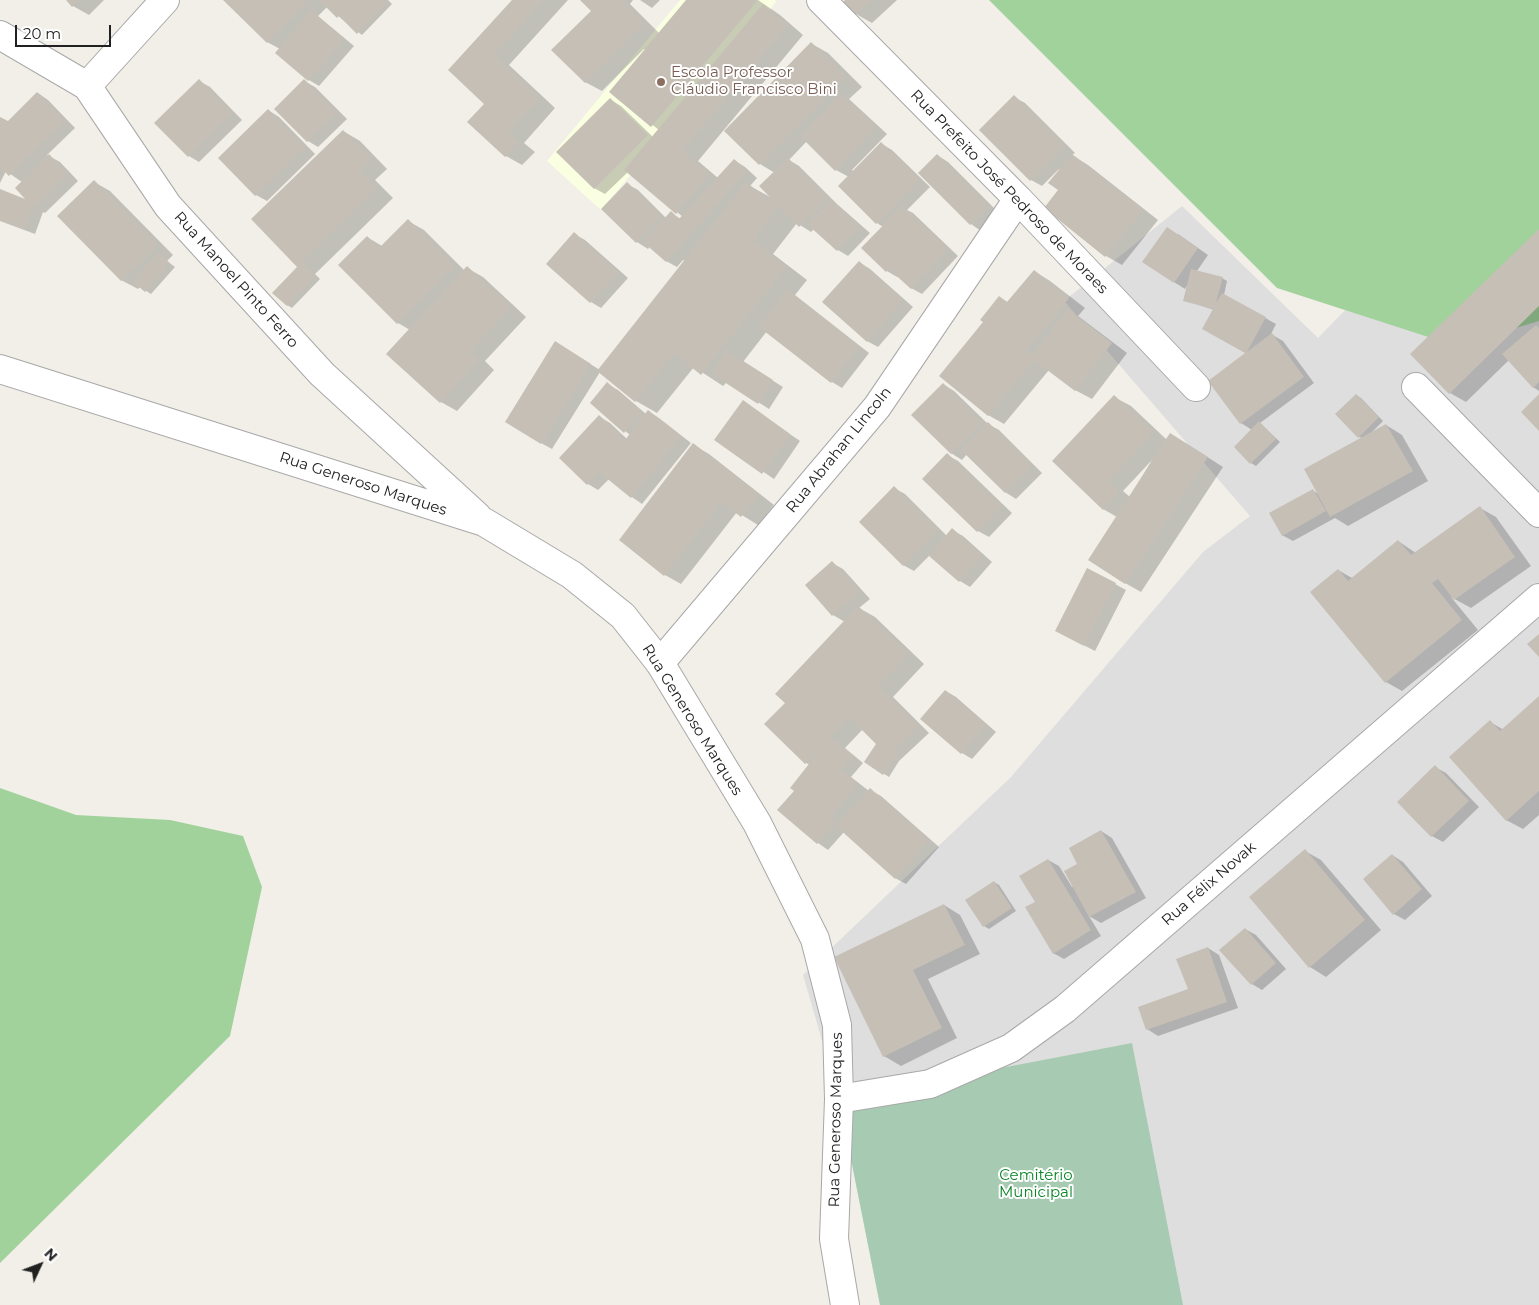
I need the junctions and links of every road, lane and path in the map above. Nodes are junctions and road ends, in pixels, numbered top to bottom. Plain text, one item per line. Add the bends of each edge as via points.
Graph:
1 (166, 0) edge
2 (821, 0) edge
3 (0, 36) edge
4 (87, 86) junction
5 (1018, 199) junction
6 (0, 369) edge
7 (1196, 387) dead end
8 (1416, 387) dead end
9 (1539, 514) edge
10 (484, 522) junction
11 (1539, 598) edge
12 (660, 663) junction
13 (839, 1099) junction
14 (844, 1305) edge

1 - 4 street
2 - 5 street, Rua Prefeito José Pedroso de Moraes
3 - 4 street, Rua Manoel Pinto Ferro
4 - 10 street, Rua Manoel Pinto Ferro via 168,206 322,374
5 - 7 street, Rua Prefeito José Pedroso de Moraes
5 - 12 street, Rua Abrahan Lincoln via 877,407
6 - 10 street, Rua Generoso Marques
8 - 9 street
10 - 12 street, Rua Generoso Marques via 572,575 623,616
11 - 13 street, Rua Félix Novak via 1065,1009 1011,1048 930,1084
12 - 13 street, Rua Generoso Marques via 757,823 815,939 837,1025
13 - 14 street, Rua Generoso Marques via 834,1239

